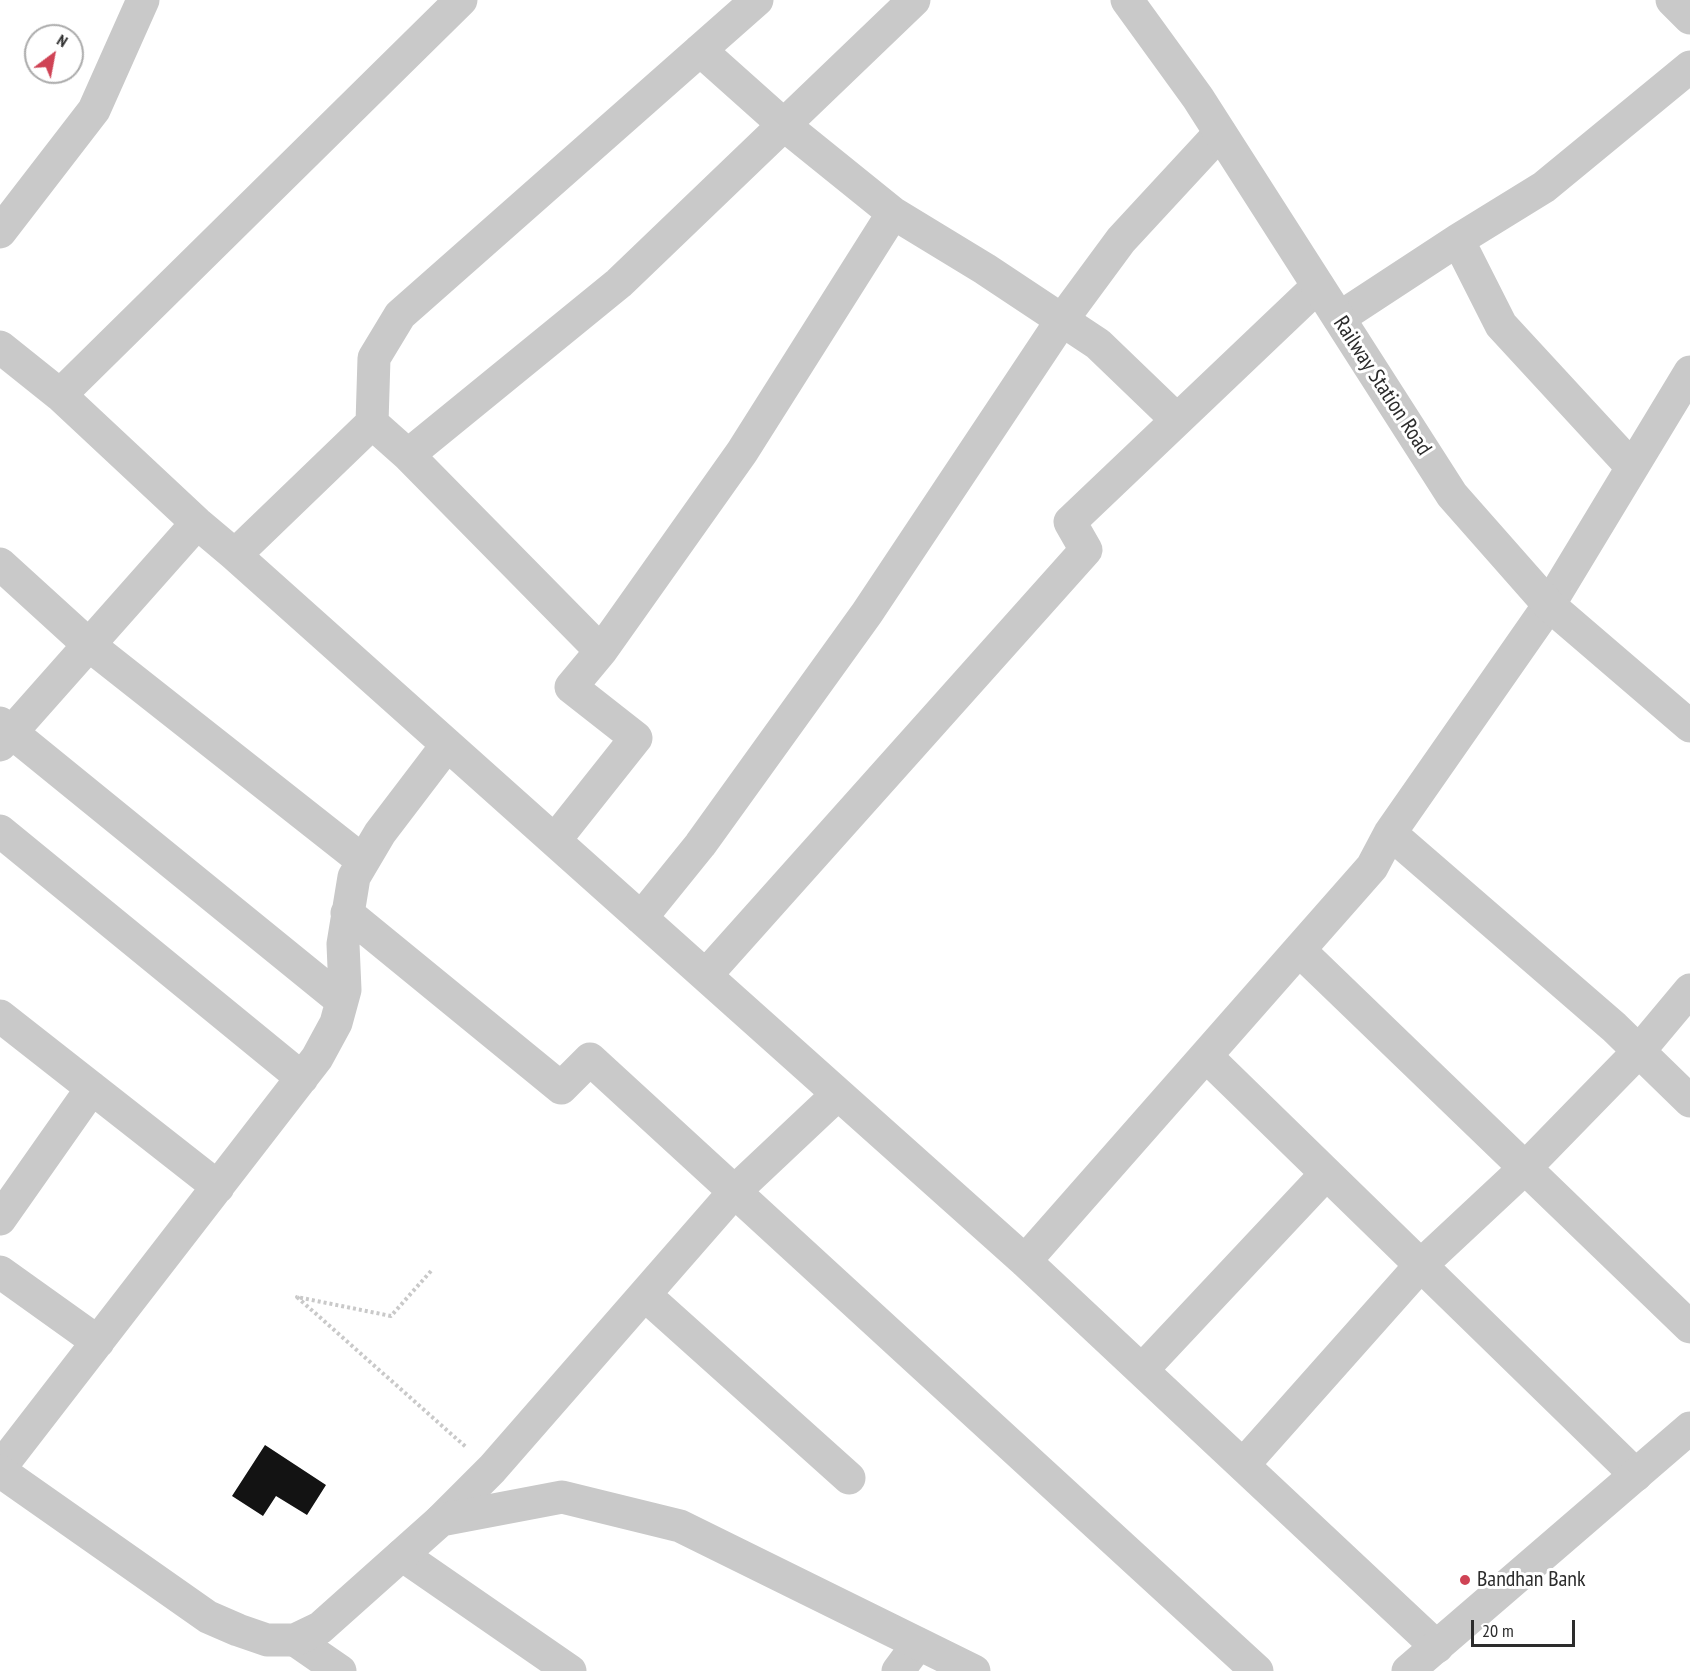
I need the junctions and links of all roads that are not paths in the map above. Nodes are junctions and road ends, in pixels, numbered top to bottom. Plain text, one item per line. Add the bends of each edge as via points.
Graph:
1 (143, 0) edge
2 (461, 0) edge
3 (757, 0) edge
4 (914, 0) edge
5 (1126, 0) edge
6 (1672, 0) edge
7 (1690, 18) edge
8 (700, 50) junction
9 (1690, 67) edge
10 (784, 125) junction
11 (1220, 133) junction
12 (893, 213) junction
13 (0, 232) edge
14 (1458, 240) junction
15 (1318, 286) junction
16 (1339, 318) junction
17 (1062, 320) junction
18 (0, 346) edge
19 (1690, 372) edge
20 (60, 394) junction
21 (1177, 420) junction
22 (372, 423) junction
23 (408, 455) junction
24 (1632, 467) junction
25 (197, 523) junction
26 (235, 555) junction
27 (0, 564) edge
28 (1549, 605) junction
29 (89, 645) junction
30 (601, 651) junction
31 (1690, 726) edge
32 (4, 733) edge
33 (447, 745) junction
34 (0, 831) edge
35 (1390, 833) junction
36 (555, 840) junction
37 (363, 861) junction
38 (348, 913) junction
39 (641, 918) junction
40 (1299, 950) junction
41 (706, 975) junction
42 (1690, 990) edge
43 (342, 1001) junction
44 (0, 1016) edge
45 (1639, 1051) junction
46 (1206, 1056) junction
47 (302, 1078) junction
48 (92, 1088) junction
49 (838, 1094) junction
50 (1690, 1101) edge
51 (1525, 1168) junction
52 (1326, 1174) junction
53 (218, 1187) junction
54 (735, 1191) junction
55 (0, 1219) edge
56 (1025, 1261) junction
57 (1420, 1266) junction
58 (0, 1272) edge
59 (645, 1295) junction
60 (1690, 1327) edge
61 (98, 1342) junction
62 (1142, 1370) junction
63 (1690, 1428) edge
64 (1243, 1465) junction
65 (0, 1469) edge
66 (1636, 1475) junction
67 (849, 1478) dead end
68 (441, 1520) junction
69 (402, 1555) junction
70 (295, 1640) junction
71 (918, 1644) junction
72 (1437, 1647) junction
73 (340, 1671) edge
74 (570, 1671) edge
75 (898, 1671) edge
76 (974, 1671) edge
77 (1257, 1671) edge
78 (1408, 1671) edge

1 - 13 street via 94,110
2 - 20 street
3 - 8 street
4 - 10 street
5 - 11 street, Railway Station Road
6 - 7 street
8 - 10 street
8 - 22 street via 400,315 374,358
9 - 14 street via 1544,187
10 - 12 street
10 - 23 street via 619,283
11 - 15 street, Railway Station Road
11 - 17 street via 1121,240
12 - 17 street
12 - 30 street via 742,452
14 - 16 street
14 - 24 street via 1501,325
15 - 16 street, Railway Station Road
15 - 21 street
16 - 28 street, Railway Station Road via 1452,495
17 - 21 street via 1098,344
17 - 39 street via 867,613 700,845
18 - 20 street
19 - 24 street
20 - 25 street
21 - 41 street via 1070,522 1086,550
22 - 23 street
22 - 26 street
23 - 30 street
24 - 28 street
25 - 26 street
25 - 29 street
26 - 33 street
27 - 29 street
28 - 31 street, Railway Station Road
28 - 35 street
29 - 32 street
29 - 37 street
30 - 36 street via 571,687 636,738
32 - 43 street
33 - 36 street
33 - 37 street
34 - 47 street
35 - 40 street via 1372,867
35 - 45 street
36 - 39 street
37 - 38 street via 354,877
38 - 43 street
38 - 54 street via 561,1088 590,1059
39 - 41 street
40 - 46 street
40 - 51 street
41 - 49 street
42 - 45 street
43 - 47 street via 336,1023
44 - 48 street
45 - 50 street
45 - 51 street
46 - 52 street
46 - 56 street
47 - 53 street
48 - 53 street
48 - 55 street
49 - 54 street
49 - 56 street
51 - 57 street
51 - 60 street
52 - 57 street
52 - 62 street
53 - 61 street
54 - 59 street
54 - 77 street
56 - 62 street
57 - 64 street
57 - 66 street
58 - 61 street
59 - 67 street
59 - 68 street via 492,1469
61 - 65 street
62 - 64 street
63 - 66 street
64 - 72 street
65 - 70 street via 208,1617 267,1640
66 - 72 street
68 - 69 street
68 - 71 street via 562,1497 680,1526
69 - 70 street via 320,1629
69 - 74 street
70 - 73 street
71 - 75 street
71 - 76 street
72 - 78 street

